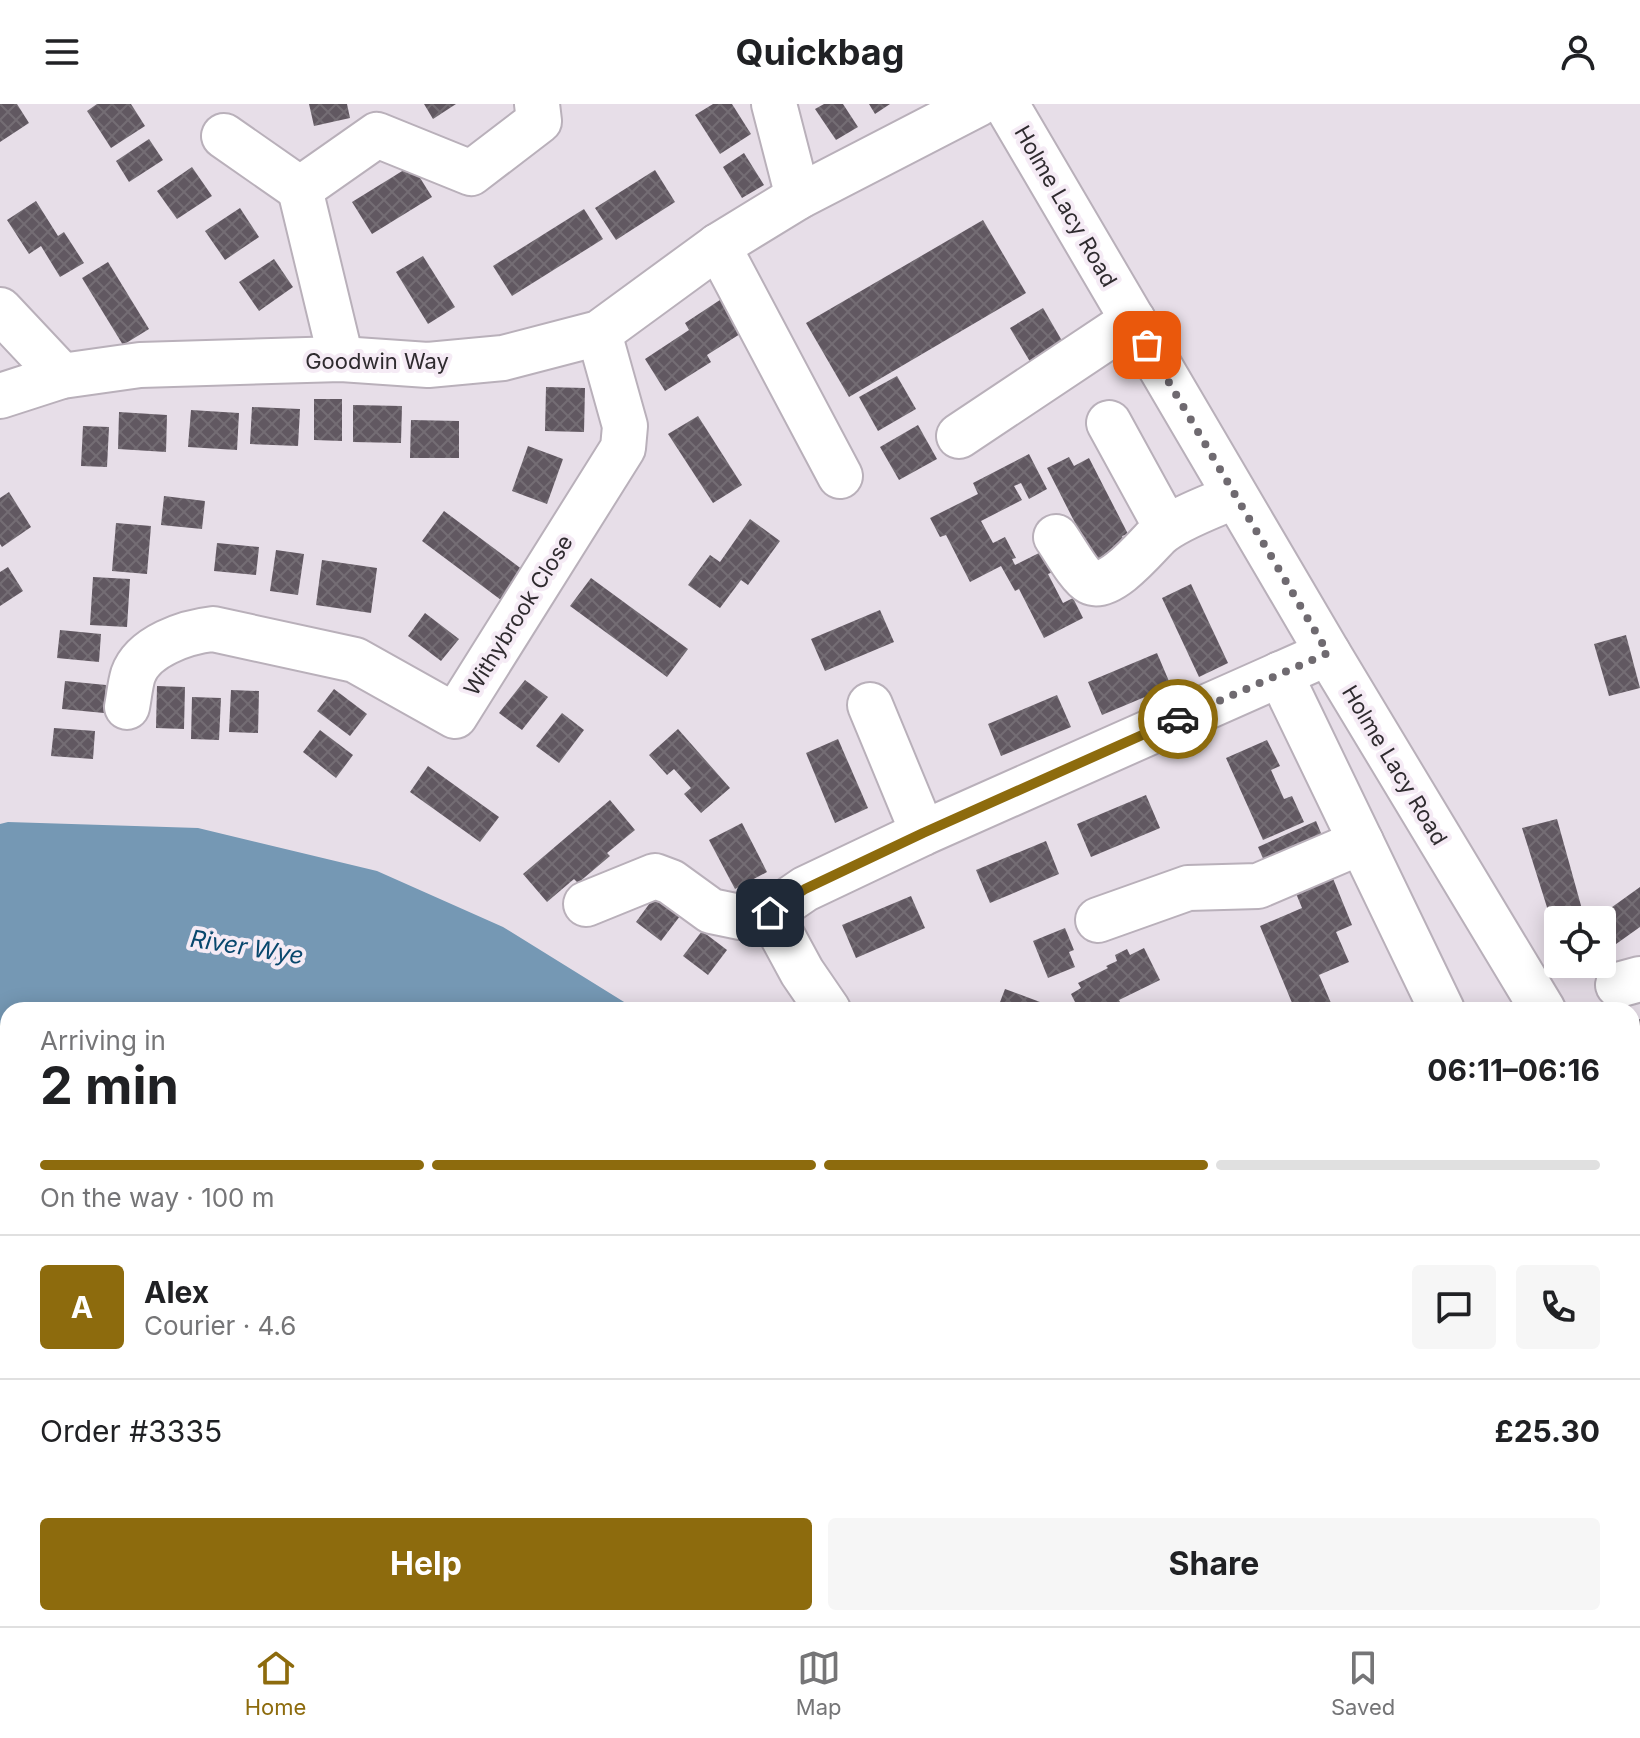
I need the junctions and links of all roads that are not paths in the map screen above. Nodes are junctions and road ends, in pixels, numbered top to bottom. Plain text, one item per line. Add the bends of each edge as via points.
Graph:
1 (537, 104) edge
2 (774, 104) edge
3 (978, 104) edge
4 (1006, 104) edge
5 (224, 136) dead end
6 (300, 189) junction
7 (798, 197) junction
8 (718, 246) junction
9 (0, 310) edge
10 (1133, 320) junction
11 (599, 333) junction
12 (341, 359) junction
13 (62, 376) junction
14 (0, 396) edge
15 (1109, 423) dead end
16 (959, 436) dead end
17 (840, 476) dead end
18 (1235, 496) junction
19 (1166, 527) junction
20 (1056, 537) dead end
21 (1328, 653) junction
22 (1280, 674) junction
23 (870, 705) dead end
24 (127, 707) dead end
25 (1403, 778) junction
26 (1353, 825) junction
27 (923, 833) junction
28 (586, 904) dead end
29 (770, 913) junction
30 (1098, 920) dead end
31 (823, 1002) edge
32 (1438, 1002) edge
33 (1538, 1002) edge

1 - 6 street via 539,121 471,173 377,135
2 - 7 street
3 - 7 street, Goodwin Way
4 - 10 street, Holme Lacy Road
5 - 6 street
6 - 12 street
7 - 8 street, Goodwin Way
8 - 11 street, Goodwin Way
8 - 17 street
9 - 13 street
10 - 16 street
10 - 18 street, Holme Lacy Road
11 - 12 street, Goodwin Way via 503,358 428,365
11 - 24 street, Withybrook Close via 625,426 623,448 455,716 355,660 213,629 167,642 141,662
12 - 13 street, Goodwin Way via 140,365
13 - 14 street, Goodwin Way
15 - 19 street
18 - 19 street
18 - 21 street, Holme Lacy Road
19 - 20 street via 1117,575 1098,584 1081,573
21 - 22 street
21 - 25 street, Holme Lacy Road
22 - 26 street
22 - 27 street
23 - 27 street
25 - 26 street
25 - 33 street, Holme Lacy Road
26 - 30 street via 1258,886 1188,888
26 - 32 street
27 - 29 street via 805,889
28 - 29 street via 655,876 711,911 740,917
29 - 31 street

